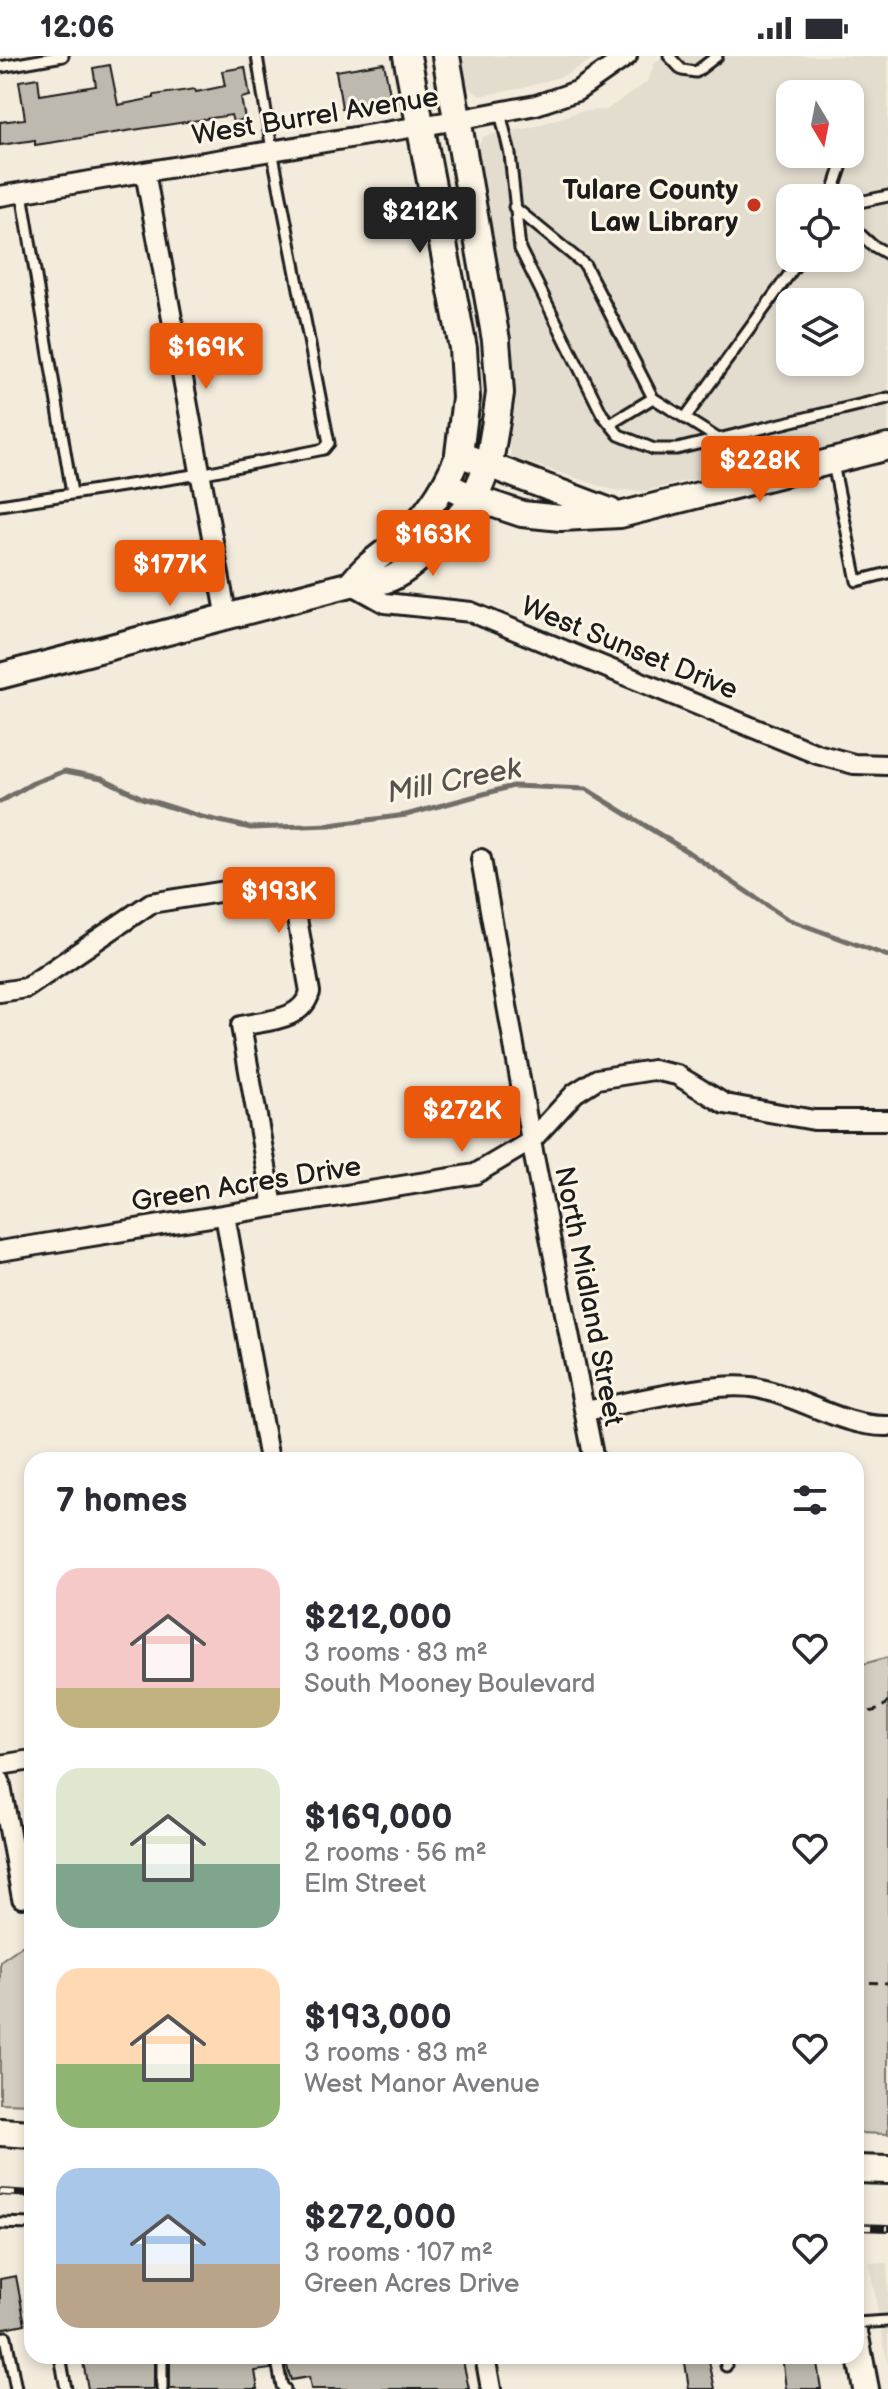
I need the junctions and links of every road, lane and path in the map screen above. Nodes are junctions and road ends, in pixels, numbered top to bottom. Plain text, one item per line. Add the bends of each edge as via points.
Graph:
1 (63, 56) edge
2 (257, 56) edge
3 (407, 56) edge
4 (446, 56) edge
5 (627, 56) edge
6 (669, 56) edge
7 (717, 56) edge
8 (15, 60) edge
9 (0, 67) edge
10 (500, 112) junction
11 (457, 120) junction
12 (422, 126) junction
13 (272, 150) junction
14 (145, 172) junction
15 (22, 193) junction
16 (0, 196) edge
17 (888, 196) edge
18 (864, 201) edge
19 (514, 207) junction
20 (864, 238) edge
21 (888, 254) edge
22 (791, 272) edge
23 (653, 398) junction
24 (888, 398) edge
25 (685, 418) junction
26 (610, 424) junction
27 (720, 440) junction
28 (888, 447) edge
29 (459, 454) junction
30 (832, 461) junction
31 (489, 463) junction
32 (200, 474) junction
33 (447, 485) junction
34 (72, 493) junction
35 (474, 498) junction
36 (0, 505) edge
37 (620, 515) junction
38 (888, 573) edge
39 (351, 584) junction
40 (227, 618) junction
41 (0, 676) edge
42 (888, 765) edge
43 (481, 859) dead end
44 (0, 992) edge
45 (888, 1120) edge
46 (531, 1141) junction
47 (273, 1206) junction
48 (225, 1215) junction
49 (0, 1251) edge
50 (585, 1411) junction
51 (888, 1426) edge
52 (268, 1452) edge
53 (593, 1452) edge
54 (888, 1701) edge
55 (864, 1712) edge
56 (24, 1761) edge
57 (0, 1765) edge
58 (0, 1781) edge
59 (22, 1898) dead end
60 (864, 1982) edge
61 (888, 1983) edge
62 (0, 2132) edge
63 (24, 2134) edge
64 (864, 2169) edge
65 (888, 2170) edge
66 (0, 2223) edge
67 (24, 2224) edge
68 (888, 2321) edge
69 (864, 2322) edge
70 (0, 2338) edge
71 (61, 2364) edge
72 (162, 2364) edge
73 (278, 2364) edge
74 (486, 2364) edge
75 (861, 2364) edge
76 (16, 2389) edge
77 (66, 2389) edge
78 (162, 2389) edge
79 (285, 2389) edge
80 (491, 2389) edge
81 (866, 2389) edge

1 - 8 lane
2 - 13 lane
3 - 12 main road
4 - 11 main road
5 - 10 street, West Burrel Avenue via 577,91
6 - 7 lane via 682,70 696,72
8 - 9 lane
10 - 11 street, West Burrel Avenue
10 - 19 lane
11 - 12 street, West Burrel Avenue
11 - 31 main road via 496,340 500,393
12 - 13 street, West Burrel Avenue
12 - 29 main road via 463,348 466,398
13 - 14 street, West Burrel Avenue
13 - 32 lane via 329,443 324,449
14 - 15 street, West Burrel Avenue
14 - 32 street
15 - 16 street, West Burrel Avenue
15 - 34 lane
17 - 18 lane
19 - 23 lane via 585,265
19 - 26 lane via 520,249
20 - 21 lane
22 - 25 lane
23 - 25 lane
23 - 26 lane
24 - 27 lane
25 - 27 lane
26 - 27 lane via 619,435 654,449
28 - 30 street
29 - 31 street
29 - 33 street
30 - 37 street
30 - 38 lane via 857,581
31 - 35 main road
31 - 37 street
32 - 34 lane
32 - 40 street
33 - 35 street
33 - 39 street via 415,524
34 - 36 lane
35 - 37 street via 522,514
35 - 39 street via 415,562 386,581
39 - 40 street
39 - 42 street, West Sunset Drive via 385,603 471,612 817,754 854,764
40 - 41 street
43 - 46 street, North Midland Street
44 - 47 street via 26,988 151,903 269,884 288,891 308,1001 291,1016 241,1026
45 - 46 street, Green Acres Drive via 814,1120 725,1104 677,1075 653,1070 597,1079 575,1093
46 - 47 street, Green Acres Drive via 475,1174
46 - 50 street, North Midland Street
47 - 48 street, Green Acres Drive
48 - 49 street, Green Acres Drive
48 - 52 street
50 - 51 street via 714,1388 753,1387 791,1396 832,1415
50 - 53 street, North Midland Street
54 - 55 path via 882,1709
56 - 57 street
58 - 59 street
60 - 61 path
62 - 63 main road
64 - 65 main road
66 - 67 lane
68 - 69 lane
70 - 76 lane via 6,2337
71 - 77 lane
72 - 78 lane
73 - 79 lane
74 - 80 street
75 - 81 street

